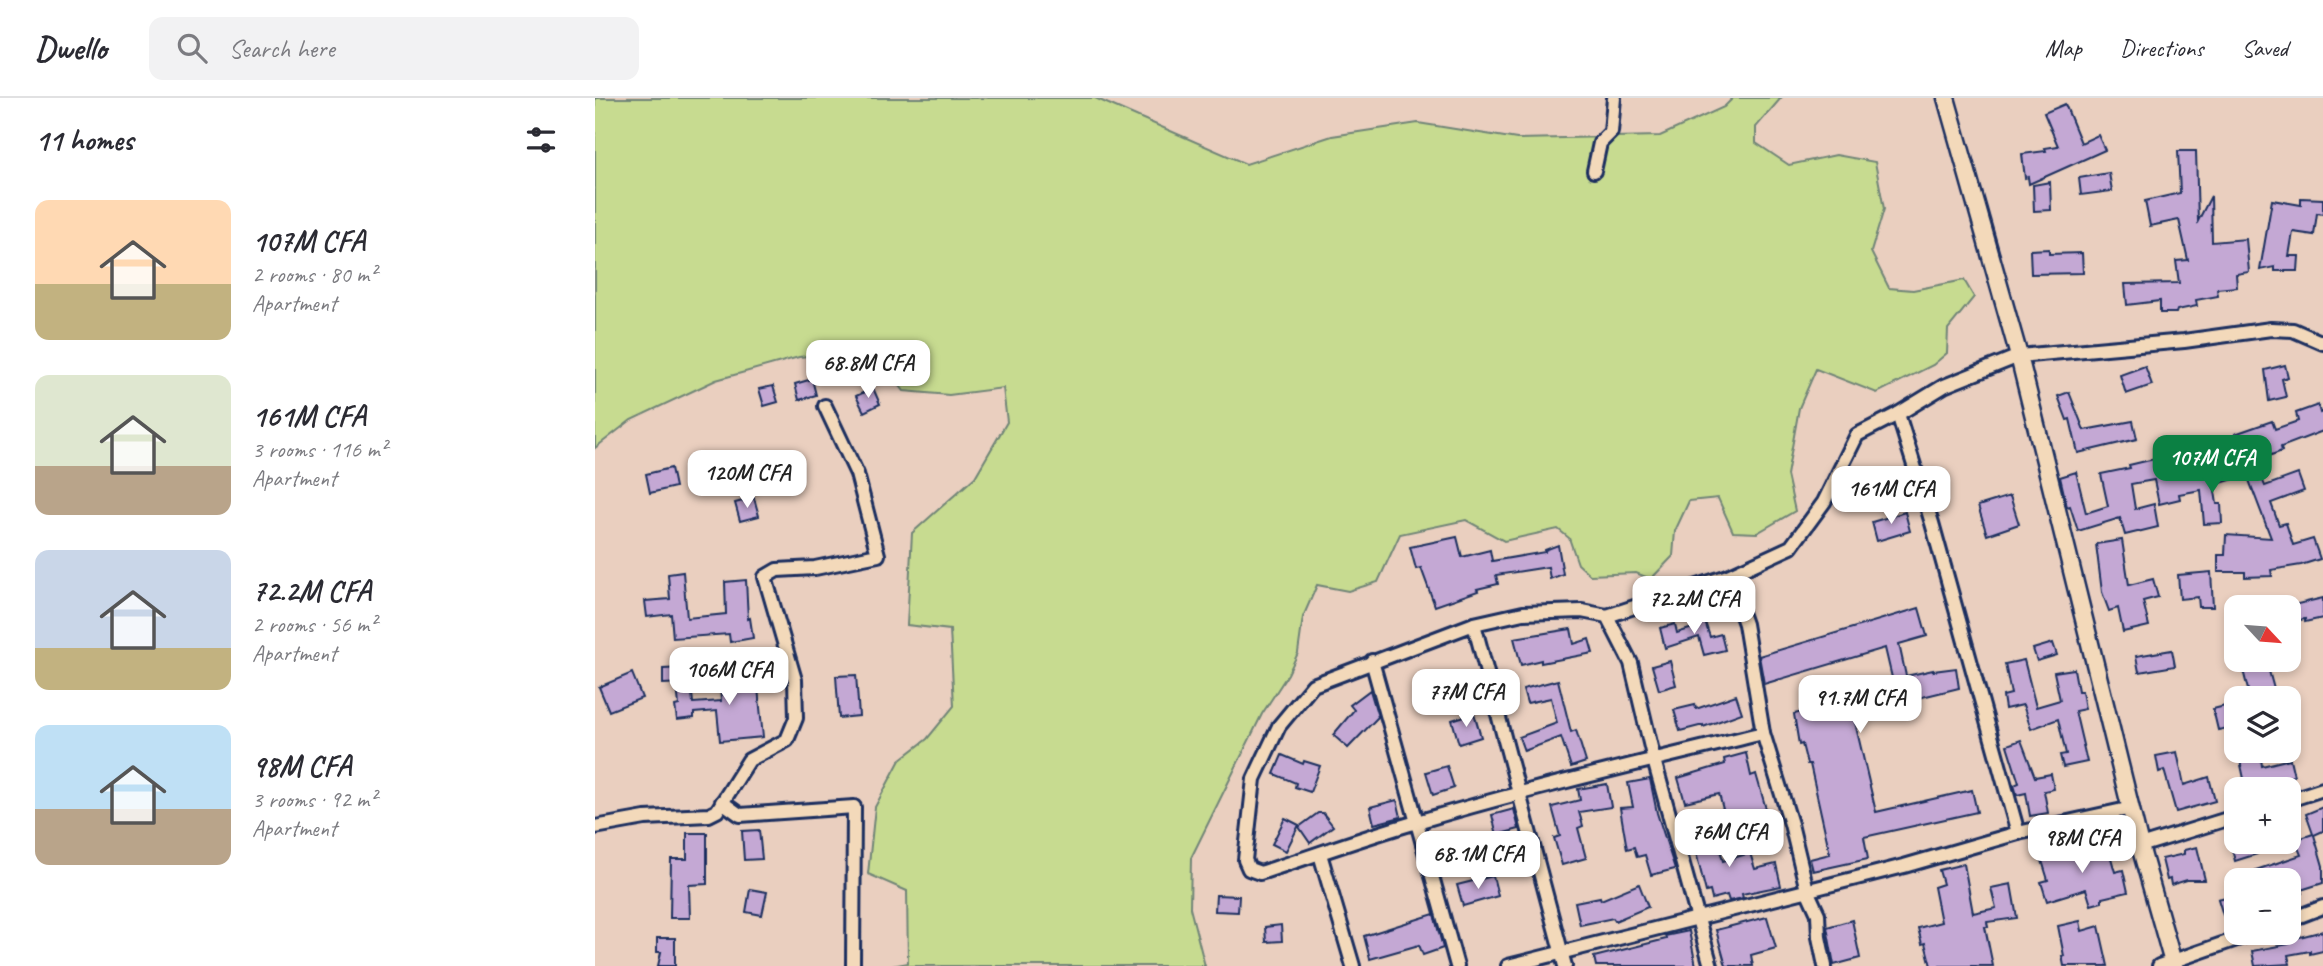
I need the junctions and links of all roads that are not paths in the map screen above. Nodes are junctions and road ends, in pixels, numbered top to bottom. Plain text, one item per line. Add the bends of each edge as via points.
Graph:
1 (1613, 98) edge
2 (1946, 98) edge
3 (1594, 171) dead end
4 (2323, 343) edge
5 (2019, 356) junction
6 (825, 406) dead end
7 (1898, 414) junction
8 (1728, 576) junction
9 (1607, 616) junction
10 (1474, 624) junction
11 (1371, 661) junction
12 (1763, 733) junction
13 (1654, 760) junction
14 (2323, 789) edge
15 (1519, 794) junction
16 (2301, 796) edge
17 (722, 802) junction
18 (2132, 808) junction
19 (2224, 820) edge
20 (1416, 822) junction
21 (595, 827) edge
22 (2018, 833) junction
23 (2140, 846) junction
24 (1320, 854) junction
25 (1807, 890) junction
26 (2323, 907) edge
27 (2301, 915) edge
28 (1697, 918) junction
29 (2224, 944) edge
30 (1561, 953) junction
31 (2169, 965) edge
32 (853, 966) edge
33 (1353, 966) edge
34 (1457, 966) edge
35 (1508, 966) edge
36 (1565, 966) edge
37 (1710, 966) edge
38 (1825, 966) edge

1 - 3 street via 1611,132 1600,143
2 - 5 main road
4 - 5 street via 2293,330 2271,329
5 - 7 street via 1944,386
5 - 18 main road
6 - 17 street via 857,474 878,555 815,568 777,570 765,578 795,680 796,718 787,740 749,760
7 - 8 street via 1857,435 1824,502 1791,547
7 - 22 street
8 - 9 street
8 - 12 street via 1745,624
9 - 10 street via 1582,611 1523,613
9 - 13 street via 1631,663
10 - 11 street
10 - 15 street
11 - 20 street
11 - 24 street via 1313,685 1279,726 1254,779 1245,860 1249,869 1260,873
12 - 13 street
12 - 25 street
13 - 15 street
13 - 28 street
14 - 16 street
15 - 20 street
15 - 30 street
17 - 21 street via 709,815 645,818
17 - 32 street via 740,815 854,807
18 - 22 street
18 - 23 main road
19 - 23 street
20 - 24 street
20 - 34 street
22 - 25 street
23 - 31 main road
24 - 33 street
25 - 28 street
25 - 38 street via 1818,914
26 - 27 street
28 - 30 street
28 - 37 street
29 - 31 street
30 - 35 street
30 - 36 street

